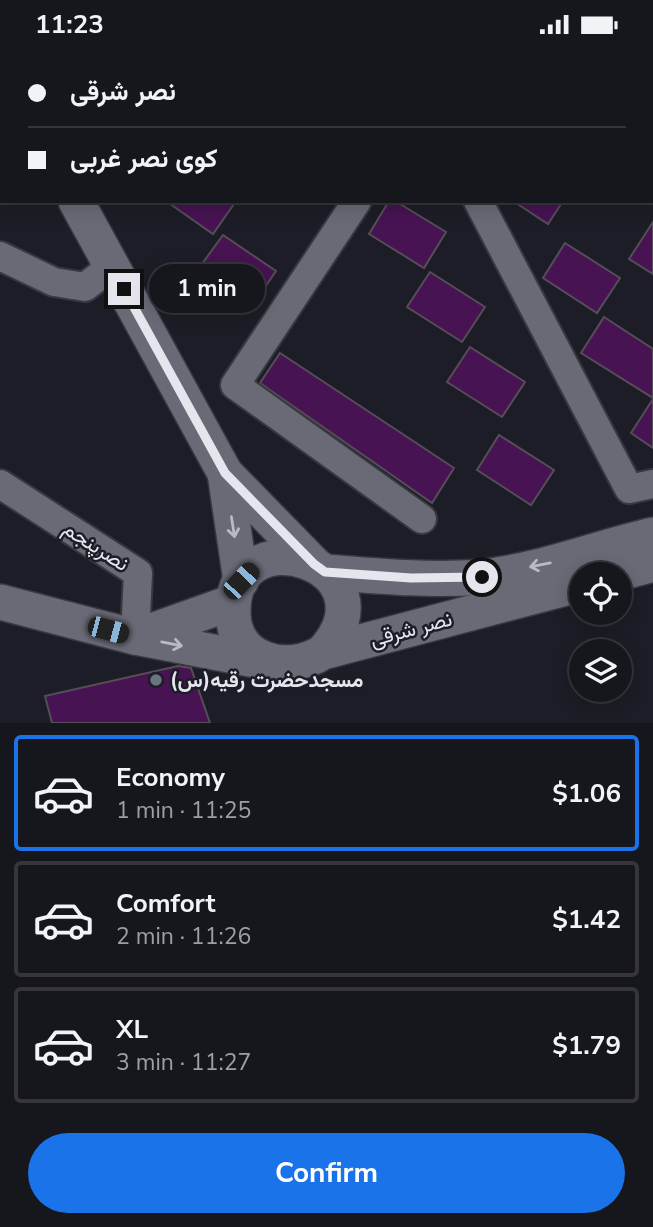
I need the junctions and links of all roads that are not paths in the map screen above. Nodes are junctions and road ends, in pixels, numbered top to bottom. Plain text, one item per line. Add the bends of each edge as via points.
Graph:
1 (77, 203) edge
2 (356, 203) edge
3 (479, 203) edge
4 (0, 256) edge
5 (112, 266) junction
6 (225, 473) junction
7 (0, 484) edge
8 (653, 484) edge
9 (422, 519) dead end
10 (653, 535) edge
11 (653, 564) edge
12 (320, 568) junction
13 (632, 570) edge
14 (569, 587) edge
15 (237, 592) junction
16 (0, 602) edge
17 (135, 637) junction
18 (323, 652) junction
19 (279, 665) junction

1 - 5 street
2 - 9 street via 235,385
3 - 8 street via 629,489
4 - 5 street via 54,282 85,287
5 - 6 street
6 - 12 street
6 -> 15 street
7 - 17 street, نصرپنجم via 138,573
10 -> 12 street, نصر شرقی via 482,577 411,578
11 - 13 street
12 - 15 street via 288,556 270,559 254,567
12 - 18 street via 339,594 342,610 333,640
14 - 18 street, نصر شرقی
15 - 17 street
15 - 19 street via 233,619 238,636 263,660
16 - 17 street
17 -> 19 street
18 - 19 street via 309,660

